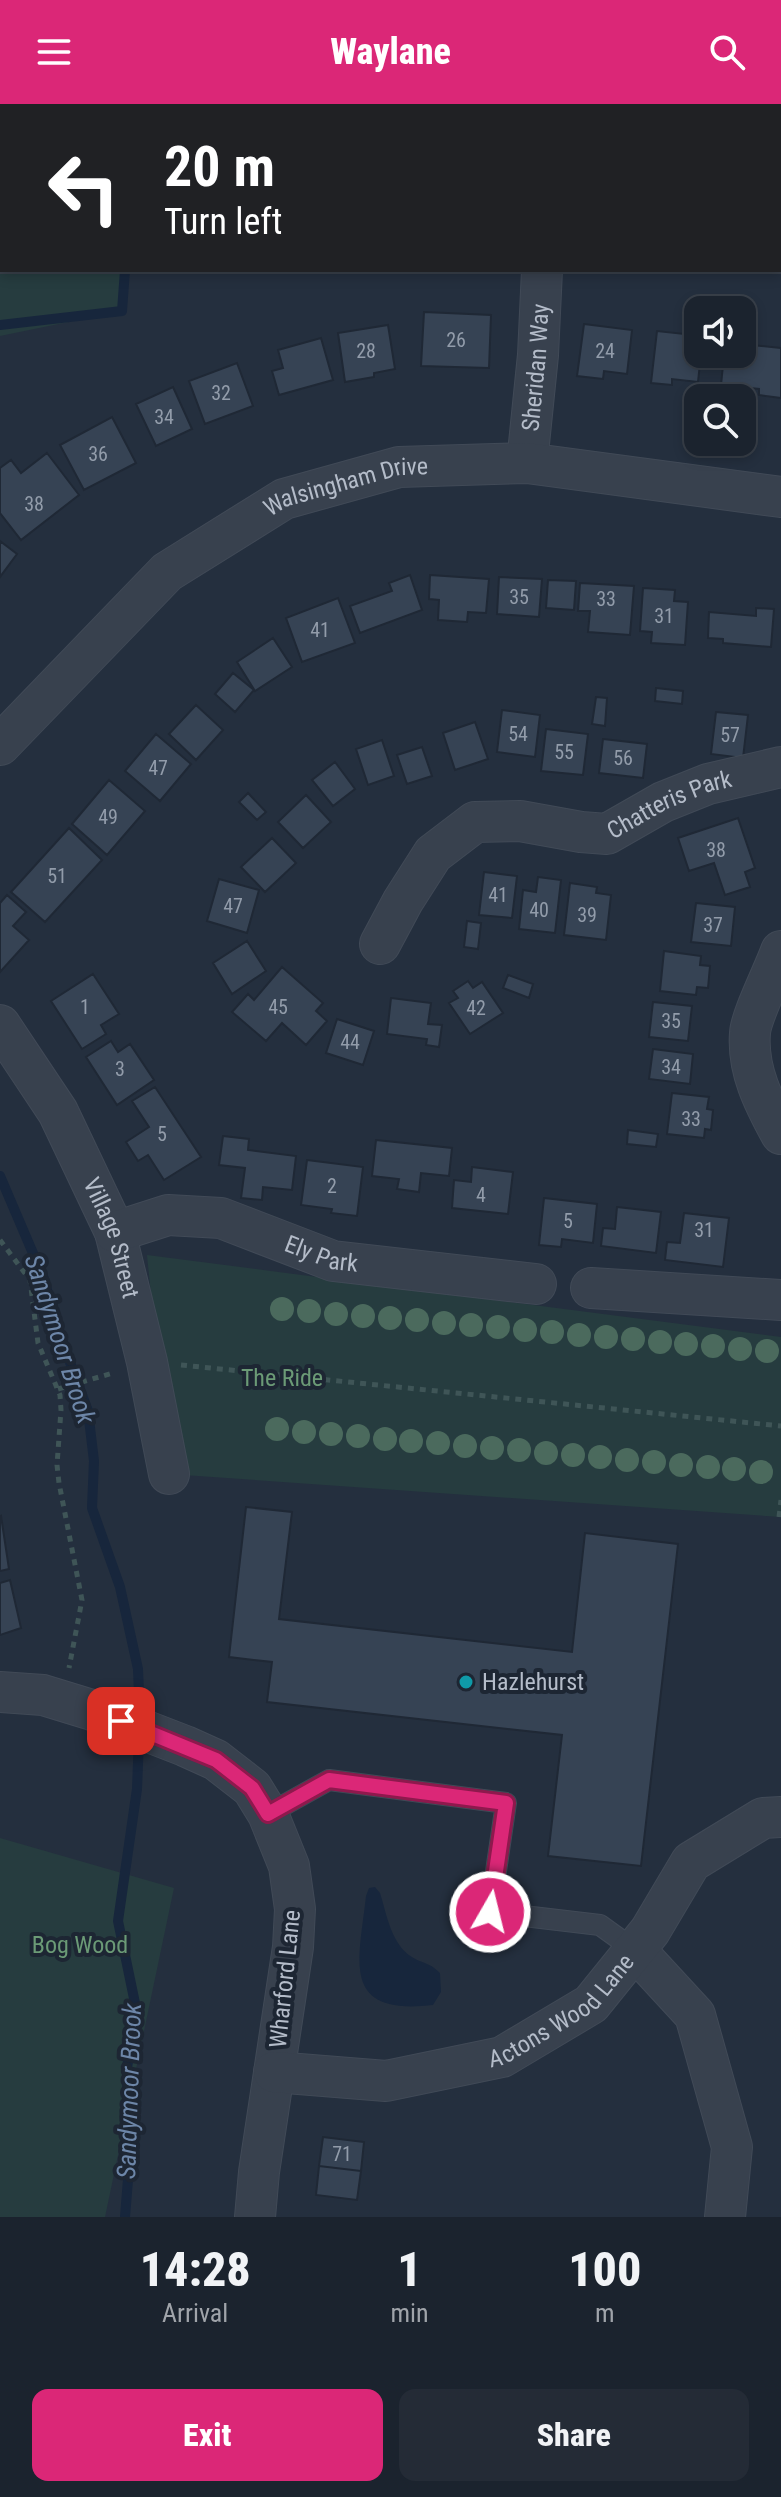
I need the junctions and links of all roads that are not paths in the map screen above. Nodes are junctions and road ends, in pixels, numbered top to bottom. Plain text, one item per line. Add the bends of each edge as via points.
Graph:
1 (542, 272) edge
2 (527, 463) junction
3 (781, 497) edge
4 (0, 745) edge
5 (781, 767) edge
6 (380, 944) dead end
7 (781, 951) edge
8 (0, 1025) edge
9 (781, 1134) edge
10 (115, 1232) junction
11 (536, 1284) dead end
12 (591, 1288) dead end
13 (781, 1298) edge
14 (169, 1474) dead end
15 (0, 1692) edge
16 (268, 1814) junction
17 (781, 1817) edge
18 (636, 1951) junction
19 (274, 2072) junction
20 (255, 2217) edge
21 (725, 2217) edge

1 - 2 street, Sheridan Way
2 - 3 street, Walsingham Drive
2 - 4 street, Walsingham Drive via 399,467 284,499 167,572
5 - 6 street, Chatteris Park via 708,784 607,834 520,821 475,822 433,854
7 - 9 street via 750,1031 751,1063
8 - 10 street, Village Street via 58,1112
10 - 11 street, Ely Park via 168,1215 221,1218 333,1261
10 - 14 street, Village Street
12 - 13 street
15 - 16 street, Wharford Lane via 43,1695 92,1710 216,1760 252,1788
16 - 18 lane via 329,1780 506,1803 490,1912 600,1925
16 - 19 street, Wharford Lane via 289,1866 295,1909
17 - 18 street, Actons Wood Lane via 763,1818 691,1862
18 - 19 street, Actons Wood Lane via 591,2004 502,2057 386,2081
18 - 21 street via 695,2015 732,2147
19 - 20 street, Wharford Lane

